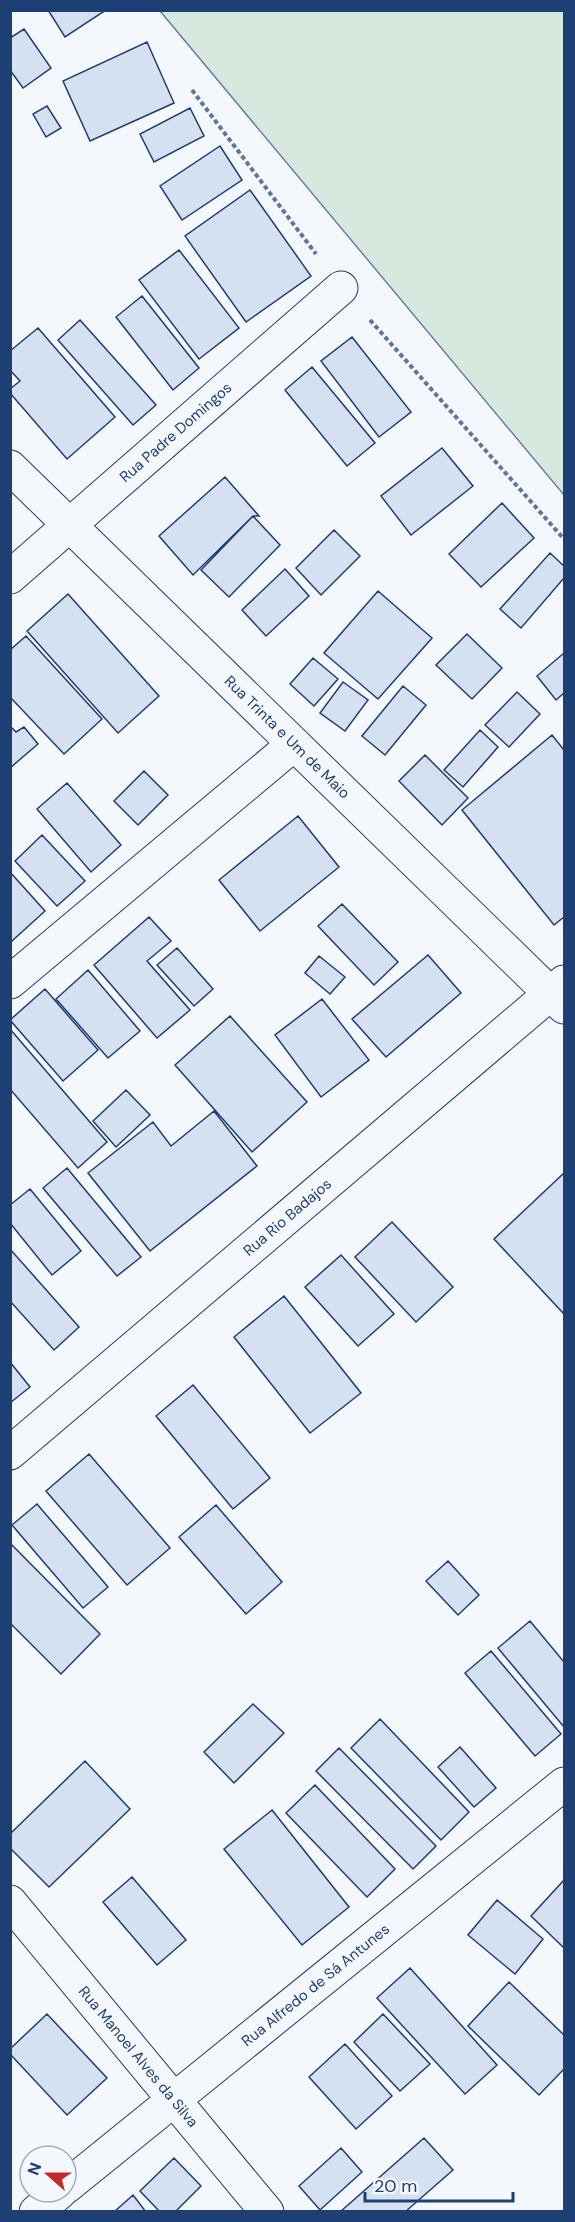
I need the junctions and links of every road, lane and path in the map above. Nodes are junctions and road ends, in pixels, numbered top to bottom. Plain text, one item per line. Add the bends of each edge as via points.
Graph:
1 (341, 288) dead end
2 (10, 467) edge
3 (71, 525) junction
4 (10, 577) edge
5 (293, 745) junction
6 (10, 982) edge
7 (560, 994) edge
8 (10, 1453) edge
9 (564, 1784) edge
10 (10, 1902) edge
11 (175, 2099) junction
12 (78, 2177) edge
13 (267, 2211) edge

1 - 3 street, Rua Padre Domingos
2 - 3 street, Rua Trinta e Um de Maio
3 - 4 street, Rua Padre Domingos
3 - 5 street, Rua Trinta e Um de Maio
5 - 6 street
5 - 7 street, Rua Trinta e Um de Maio
7 - 8 street, Rua Rio Badajos
9 - 11 street, Rua Alfredo de Sá Antunes
10 - 11 street, Rua Manoel Alves da Silva
11 - 12 street, Rua Alfredo de Sá Antunes
11 - 13 street, Rua Manoel Alves da Silva

